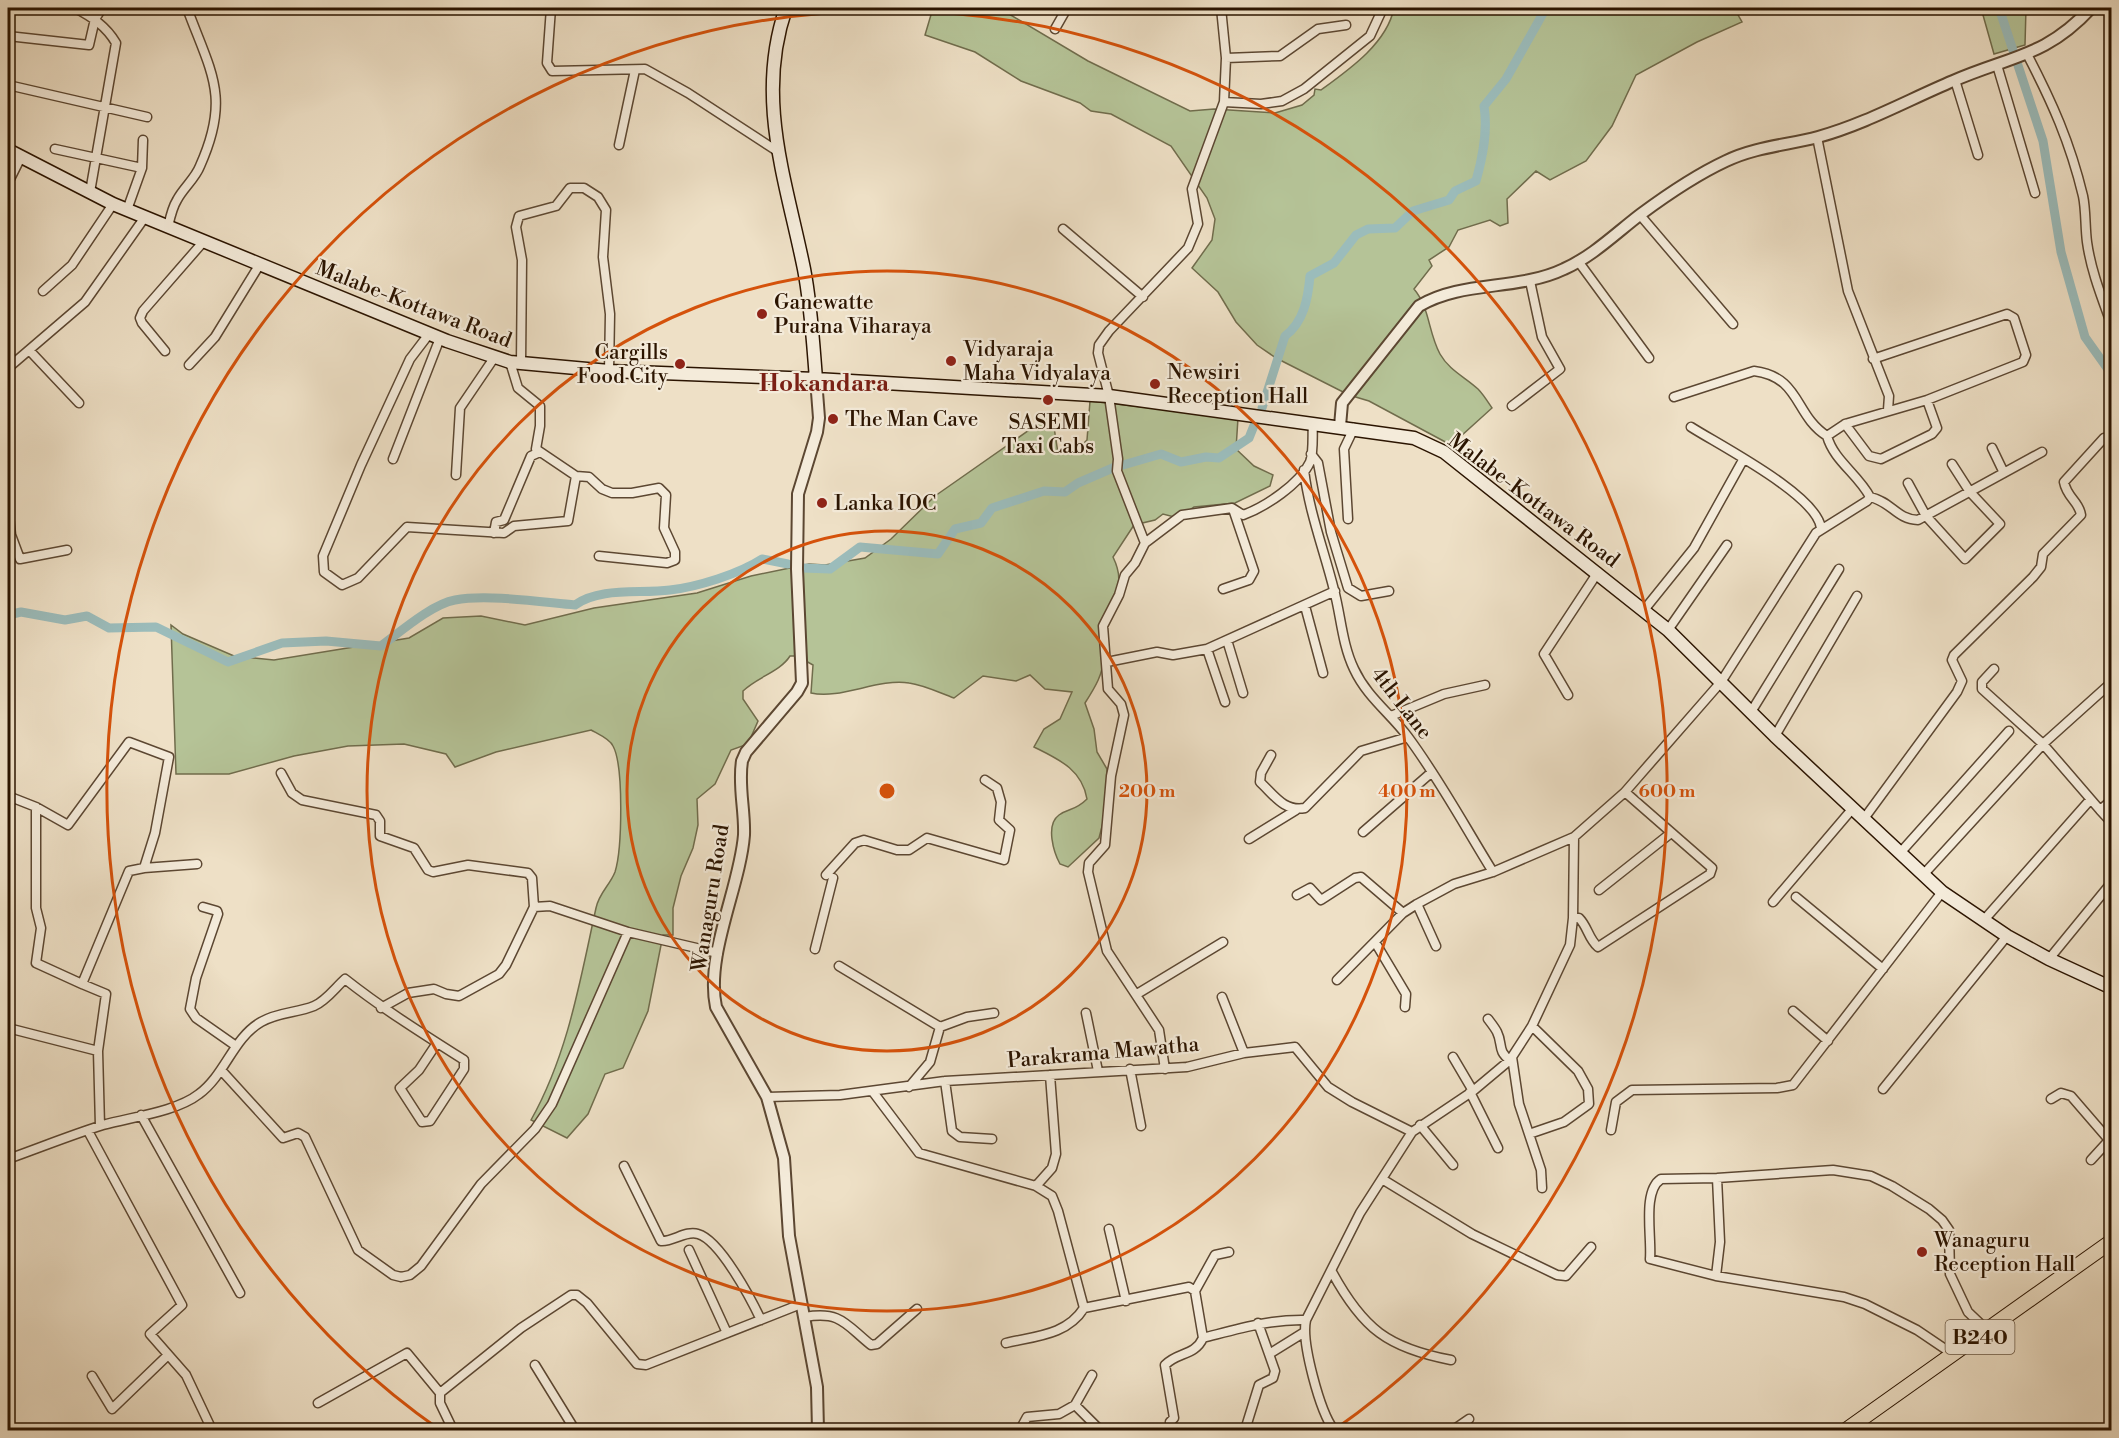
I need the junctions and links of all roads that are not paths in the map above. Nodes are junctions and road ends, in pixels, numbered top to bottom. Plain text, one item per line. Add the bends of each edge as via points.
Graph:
1 (75, 8) edge
2 (102, 8) edge
3 (187, 8) edge
4 (550, 8) edge
5 (786, 8) edge
6 (1067, 8) edge
7 (1221, 8) edge
8 (1383, 8) edge
9 (2091, 8) edge
10 (95, 19) junction
11 (1346, 26) dead end
12 (1055, 29) dead end
13 (8, 36) edge
14 (2023, 55) junction
15 (1226, 58) junction
16 (2002, 63) junction
17 (635, 70) junction
18 (1955, 80) junction
19 (8, 85) edge
20 (1224, 102) junction
21 (106, 106) junction
22 (147, 117) dead end
23 (1816, 137) junction
24 (143, 140) dead end
25 (619, 145) dead end
26 (55, 149) dead end
27 (8, 150) edge
28 (777, 151) junction
29 (1978, 155) dead end
30 (21, 157) junction
31 (96, 158) junction
32 (142, 168) junction
33 (8, 183) edge
34 (90, 192) junction
35 (2035, 193) dead end
36 (113, 204) junction
37 (127, 210) junction
38 (1641, 215) junction
39 (145, 217) junction
40 (168, 227) junction
41 (1063, 229) dead end
42 (204, 241) junction
43 (1578, 261) junction
44 (260, 264) junction
45 (1530, 281) junction
46 (43, 291) dead end
47 (1143, 297) junction
48 (1733, 324) dead end
49 (2112, 326) edge
50 (435, 336) junction
51 (29, 350) junction
52 (165, 351) dead end
53 (494, 358) junction
54 (1649, 358) dead end
55 (1873, 359) junction
56 (515, 362) junction
57 (189, 365) dead end
58 (8, 368) edge
59 (609, 371) junction
60 (816, 379) junction
61 (1108, 396) junction
62 (1674, 397) dead end
63 (1926, 400) junction
64 (80, 403) dead end
65 (1512, 406) dead end
66 (1888, 410) junction
67 (1313, 423) junction
68 (1845, 424) junction
69 (1340, 426) junction
70 (1354, 428) junction
71 (1690, 428) dead end
72 (1827, 436) junction
73 (2104, 438) dead end
74 (1992, 448) dead end
75 (540, 452) junction
76 (2042, 452) dead end
77 (1311, 454) junction
78 (393, 459) dead end
79 (1743, 460) junction
80 (1952, 464) dead end
81 (1304, 470) junction
82 (2004, 473) junction
83 (456, 475) dead end
84 (576, 476) junction
85 (1908, 483) dead end
86 (1970, 492) junction
87 (1870, 496) junction
88 (8, 506) edge
89 (1232, 508) junction
90 (1926, 516) junction
91 (1348, 519) dead end
92 (1821, 528) junction
93 (494, 533) junction
94 (9, 535) edge
95 (1145, 543) junction
96 (1727, 545) dead end
97 (67, 550) dead end
98 (599, 556) dead end
99 (1839, 569) dead end
100 (1598, 572) junction
101 (1223, 589) dead end
102 (1335, 591) junction
103 (1389, 591) dead end
104 (1857, 596) dead end
105 (1305, 606) junction
106 (1644, 610) junction
107 (1668, 630) junction
108 (1227, 640) junction
109 (1207, 649) junction
110 (1107, 662) junction
111 (1994, 669) dead end
112 (1323, 673) dead end
113 (1721, 682) junction
114 (2112, 682) edge
115 (1485, 685) dead end
116 (1244, 693) dead end
117 (1568, 695) dead end
118 (1225, 702) dead end
119 (1751, 712) junction
120 (1391, 716) junction
121 (2009, 731) dead end
122 (1775, 736) junction
123 (1408, 737) junction
124 (2043, 744) junction
125 (1271, 755) dead end
126 (1432, 772) junction
127 (281, 773) dead end
128 (985, 780) dead end
129 (1625, 792) junction
130 (8, 796) edge
131 (2090, 800) junction
132 (2112, 800) edge
133 (36, 807) junction
134 (1853, 808) junction
135 (1296, 810) junction
136 (2100, 810) junction
137 (1863, 820) junction
138 (2112, 823) edge
139 (1363, 832) dead end
140 (1671, 833) junction
141 (1574, 837) junction
142 (1249, 839) dead end
143 (1900, 853) junction
144 (197, 864) dead end
145 (144, 868) junction
146 (1493, 872) junction
147 (1923, 875) junction
148 (2112, 882) edge
149 (1599, 890) dead end
150 (1942, 892) junction
151 (1296, 895) dead end
152 (1796, 897) dead end
153 (1773, 902) dead end
154 (1417, 904) junction
155 (203, 907) dead end
156 (534, 907) junction
157 (1403, 913) junction
158 (1573, 918) junction
159 (1984, 920) junction
160 (628, 932) junction
161 (2007, 936) junction
162 (1223, 942) dead end
163 (1375, 942) junction
164 (1436, 946) dead end
165 (815, 949) dead end
166 (718, 953) junction
167 (2049, 959) junction
168 (839, 966) dead end
169 (1883, 969) junction
170 (1338, 980) dead end
171 (82, 984) junction
172 (2110, 985) edge
173 (1137, 994) junction
174 (1222, 997) dead end
175 (1405, 1007) dead end
176 (381, 1008) junction
177 (1793, 1011) dead end
178 (994, 1013) dead end
179 (1086, 1013) dead end
180 (1488, 1019) dead end
181 (1532, 1026) junction
182 (940, 1027) junction
183 (8, 1028) edge
184 (1828, 1041) junction
185 (437, 1043) junction
186 (236, 1046) junction
187 (98, 1051) junction
188 (1244, 1053) junction
189 (1453, 1057) dead end
190 (1511, 1058) junction
191 (1130, 1069) junction
192 (1165, 1069) junction
193 (220, 1070) junction
194 (1098, 1071) junction
195 (1050, 1075) junction
196 (945, 1081) junction
197 (909, 1087) junction
198 (1883, 1089) dead end
199 (873, 1092) junction
200 (1471, 1092) junction
201 (767, 1097) junction
202 (2052, 1099) dead end
203 (141, 1115) junction
204 (1420, 1125) junction
205 (100, 1126) junction
206 (1141, 1126) dead end
207 (1611, 1130) dead end
208 (88, 1131) junction
209 (1412, 1132) junction
210 (1529, 1134) junction
211 (2110, 1138) edge
212 (992, 1139) dead end
213 (1498, 1148) dead end
214 (8, 1159) edge
215 (2091, 1160) dead end
216 (1453, 1165) dead end
217 (624, 1166) dead end
218 (1382, 1179) junction
219 (1717, 1179) junction
220 (1036, 1186) junction
221 (1542, 1188) dead end
222 (1109, 1228) dead end
223 (2112, 1240) edge
224 (1592, 1247) dead end
225 (689, 1250) dead end
226 (1229, 1252) dead end
227 (1332, 1272) junction
228 (1716, 1275) junction
229 (1195, 1291) junction
230 (240, 1293) dead end
231 (1126, 1301) junction
232 (801, 1304) junction
233 (1084, 1308) junction
234 (917, 1309) dead end
235 (805, 1317) junction
236 (760, 1320) junction
237 (1306, 1320) junction
238 (1258, 1323) junction
239 (1988, 1331) junction
240 (727, 1333) junction
241 (1303, 1333) junction
242 (1203, 1338) junction
243 (1006, 1343) dead end
244 (1269, 1354) junction
245 (168, 1355) junction
246 (1954, 1355) junction
247 (1451, 1360) dead end
248 (535, 1365) dead end
249 (1092, 1375) dead end
250 (92, 1376) dead end
251 (440, 1393) junction
252 (318, 1403) dead end
253 (1075, 1405) junction
254 (1468, 1419) dead end
255 (1170, 1422) dead end
256 (213, 1431) edge
257 (453, 1431) edge
258 (575, 1431) edge
259 (818, 1431) edge
260 (1020, 1431) edge
261 (1100, 1431) edge
262 (1245, 1431) edge
263 (1334, 1431) edge
264 (1453, 1431) edge
265 (1846, 1431) edge

1 - 10 street
2 - 10 street
3 - 40 street via 216,88 217,103 215,126 199,168 176,201
4 - 17 street via 547,63 552,71
5 - 28 main road via 772,68
6 - 12 street
7 - 15 street
8 - 20 street via 1370,36 1304,89 1282,101
9 - 14 street via 2071,30
10 - 13 street via 89,45
10 - 21 street via 116,43
11 - 15 street via 1318,29 1280,56
14 - 16 street
14 - 49 street via 2056,108 2084,199 2092,270
15 - 20 street
16 - 18 street
16 - 35 street
17 - 25 street
17 - 28 street via 645,69
18 - 23 street via 1851,126
18 - 29 street
19 - 21 street
20 - 47 street via 1192,189 1198,224 1188,248
21 - 22 street
21 - 31 street
23 - 38 street via 1761,148 1728,160 1695,176
23 - 55 street via 1848,291
24 - 32 street
26 - 31 street
27 - 30 main road, Malabe-Kottawa Road
28 - 60 main road via 804,270
30 - 33 street
30 - 34 main road, Malabe-Kottawa Road
31 - 32 street
31 - 34 street
32 - 37 street
34 - 36 main road, Malabe-Kottawa Road
36 - 37 main road, Malabe-Kottawa Road
36 - 46 street via 72,265
37 - 39 main road, Malabe-Kottawa Road
38 - 43 street
38 - 48 street
39 - 40 main road, Malabe-Kottawa Road
39 - 51 street via 85,302
40 - 42 main road, Malabe-Kottawa Road
41 - 47 street
42 - 44 main road, Malabe-Kottawa Road
42 - 52 street via 140,318
43 - 45 street
43 - 54 street
44 - 50 main road, Malabe-Kottawa Road
44 - 57 street via 215,337
45 - 65 street via 1542,337 1560,369
45 - 69 street via 1449,293 1419,306 1342,404
47 - 61 street via 1099,345
50 - 53 main road, Malabe-Kottawa Road
50 - 78 street
50 - 93 street via 410,359 323,556 324,572 342,585 358,578 407,527
51 - 58 street
51 - 64 street
53 - 56 main road, Malabe-Kottawa Road
53 - 83 street via 460,408
55 - 63 street via 2001,315 2014,318 2026,355 2023,362
55 - 66 street via 1889,396
56 - 59 main road, Malabe-Kottawa Road
56 - 59 street via 522,260 516,226 519,216 556,206 570,188 584,188 598,197 606,210 603,257 610,314
56 - 75 street via 518,388 540,406 536,449
59 - 60 main road, Malabe-Kottawa Road
60 - 61 main road, Malabe-Kottawa Road
60 - 166 street, Wanaguru Road via 817,432 798,494 802,683 742,761 744,833
61 - 67 main road, Malabe-Kottawa Road
61 - 95 street via 1117,471
62 - 72 street via 1754,371 1763,372 1789,385 1809,421
63 - 66 street
63 - 68 street via 1937,428 1881,459 1869,456
66 - 68 street
67 - 69 main road, Malabe-Kottawa Road
67 - 77 street
68 - 72 street
69 - 70 main road, Malabe-Kottawa Road
70 - 91 street via 1344,449
70 - 100 main road, Malabe-Kottawa Road via 1414,438 1444,452
71 - 79 street
72 - 87 street via 1831,449
73 - 137 street via 2064,482 2066,493 2081,515 2043,554 2041,567 2033,578 1954,655 1952,660 1962,681 1957,692
74 - 82 street
75 - 84 street
75 - 93 street via 531,456 504,520 496,522
76 - 82 street
77 - 81 street
77 - 103 street via 1317,463 1331,532 1348,588 1361,596
79 - 92 street via 1795,493 1820,521
79 - 106 street via 1694,548
80 - 86 street
81 - 89 street via 1265,507 1243,515
81 - 102 street, 4th Lane via 1307,500
82 - 86 street
84 - 93 street via 568,521 514,526 504,533
84 - 98 street via 589,477 612,493 659,488 666,495 664,528 675,560 667,563
85 - 90 street
86 - 90 street
86 - 90 street via 2000,524 1965,559
87 - 90 street via 1884,500 1905,519
87 - 92 street
88 - 94 street
89 - 95 street via 1182,515
89 - 101 street via 1254,571 1249,580
92 - 113 street
94 - 97 street via 20,559
95 - 110 street via 1125,575 1103,626
96 - 107 street
99 - 119 street
100 - 106 main road, Malabe-Kottawa Road
100 - 117 street via 1544,654
102 - 105 street
102 - 120 street, 4th Lane via 1354,670 1373,701
104 - 122 street
105 - 108 street
105 - 112 street
106 - 107 main road, Malabe-Kottawa Road
107 - 113 main road, Malabe-Kottawa Road
108 - 109 street
108 - 116 street
109 - 110 street via 1173,655 1157,652
109 - 118 street
110 - 173 street via 1108,689 1121,704 1124,715 1111,776 1105,845 1089,863 1088,872 1107,951
111 - 124 street via 1982,682 1982,688
113 - 119 main road, Malabe-Kottawa Road
113 - 129 street
114 - 124 street
115 - 120 street via 1444,694
119 - 122 main road, Malabe-Kottawa Road
120 - 123 street, 4th Lane
121 - 143 street
122 - 134 main road, Malabe-Kottawa Road
123 - 126 street, 4th Lane
123 - 135 street via 1361,751 1305,808
124 - 131 street
124 - 147 street
125 - 135 street via 1260,782 1286,807
126 - 139 street
126 - 146 street, 4th Lane
127 - 156 street via 292,793 302,800 376,815 380,836 414,848 428,870 468,865 528,873 532,878
128 - 165 street via 997,788 1001,802 999,820 1010,830 1004,860 927,838 909,850 864,840 855,843 829,876
129 - 140 street
129 - 141 street
130 - 133 street
131 - 136 street
131 - 159 street
132 - 136 street
133 - 145 street via 68,825 129,742 169,757
133 - 171 street via 36,908 41,928 36,963
134 - 137 main road, Malabe-Kottawa Road
134 - 153 street
135 - 142 street
136 - 138 street
137 - 143 main road, Malabe-Kottawa Road
140 - 149 street
140 - 158 street via 1712,868 1710,874 1598,947 1589,939 1584,923
141 - 146 street
141 - 158 street
143 - 147 main road, Malabe-Kottawa Road
144 - 145 street
145 - 171 street via 129,871
146 - 154 street via 1454,884
147 - 150 main road, Malabe-Kottawa Road
148 - 167 street
150 - 159 main road, Malabe-Kottawa Road
150 - 169 street
151 - 157 street via 1310,888 1321,900 1361,877
152 - 169 street
154 - 157 street
154 - 164 street
155 - 186 street via 217,911 218,915 196,978 190,1009 196,1018
156 - 160 street via 550,906
156 - 176 street via 499,974 459,996 434,989 408,993
157 - 163 street
158 - 181 street via 1570,945
159 - 161 main road, Malabe-Kottawa Road
160 - 166 street
160 - 193 street via 552,1104 410,1275 393,1275 358,1251 305,1137 298,1133 283,1138
161 - 167 main road, Malabe-Kottawa Road
161 - 198 street
162 - 173 street
163 - 170 street
163 - 175 street via 1406,994
166 - 201 street, Wanaguru Road via 716,1007
167 - 172 main road, Malabe-Kottawa Road
168 - 182 street
169 - 184 street
171 - 187 street via 106,994
173 - 192 street via 1159,1030
174 - 188 street
176 - 185 street
176 - 186 street via 345,979 323,1001 262,1022
177 - 184 street
178 - 182 street
179 - 194 street
180 - 190 street via 1499,1035 1503,1055
181 - 190 street
181 - 210 street via 1578,1071 1588,1089 1589,1104 1564,1122
182 - 197 street via 930,1062
183 - 187 street
184 - 207 street via 1793,1084 1777,1088 1632,1090 1616,1102
185 - 185 street via 464,1060 464,1069 430,1121 422,1122 400,1088 419,1070
186 - 193 street
187 - 205 street
188 - 192 street, Parakrama Mawatha
188 - 209 street, Parakrama Mawatha via 1294,1047 1328,1087
189 - 200 street
190 - 200 street
190 - 210 street
191 - 192 street, Parakrama Mawatha
191 - 194 street, Parakrama Mawatha
191 - 206 street
193 - 203 street via 199,1094 183,1103
194 - 195 street, Parakrama Mawatha
195 - 196 street, Parakrama Mawatha
195 - 220 street via 1056,1154 1052,1168
196 - 197 street, Parakrama Mawatha
196 - 212 street via 952,1131 960,1137
197 - 199 street, Parakrama Mawatha
199 - 201 street, Parakrama Mawatha
199 - 220 street via 919,1153
200 - 204 street
200 - 213 street
201 - 232 street, Wanaguru Road via 784,1158 789,1236
202 - 211 street via 2061,1093 2071,1096
203 - 205 street
203 - 230 street
204 - 209 street
204 - 216 street
205 - 208 street
208 - 214 street
208 - 245 street via 182,1305 150,1334
209 - 218 street
210 - 221 street via 1541,1170
211 - 215 street
217 - 236 street via 662,1241 690,1234 703,1237 747,1288
218 - 224 street via 1472,1234 1557,1275 1566,1276
218 - 227 street via 1360,1213
219 - 228 street via 1720,1242
219 - 228 street via 1661,1179 1654,1183 1649,1195 1650,1259
219 - 239 street via 1833,1170 1871,1176 1892,1186 1942,1220 1948,1230 1950,1274 1968,1312
220 - 233 street via 1053,1196
222 - 231 street
223 - 239 main road, B240
225 - 240 street
226 - 229 street via 1215,1255
227 - 237 street
227 - 247 street via 1368,1324 1393,1344 1417,1354
228 - 246 street via 1844,1297 1917,1330
229 - 231 street via 1189,1287
229 - 242 street
231 - 233 street
232 - 235 street, Wanaguru Road
232 - 236 street
233 - 243 street via 1063,1330
234 - 235 street via 878,1344 871,1345 837,1317 826,1313
235 - 259 street, Wanaguru Road via 817,1387
236 - 240 street
237 - 238 street
237 - 241 street
238 - 242 street
238 - 244 street
239 - 246 main road, B240
240 - 251 street via 646,1365 637,1364 587,1303 577,1295 571,1296 520,1328
241 - 244 street
241 - 263 street
242 - 255 street via 1197,1350 1165,1365 1174,1418
244 - 262 street via 1275,1371 1273,1378 1258,1385
245 - 250 street via 112,1409
245 - 256 street via 186,1375
246 - 265 main road, B240
248 - 258 street
249 - 253 street
251 - 252 street via 407,1353
251 - 257 street via 440,1403
253 - 260 street via 1059,1414 1027,1418
253 - 261 street
254 - 264 street

